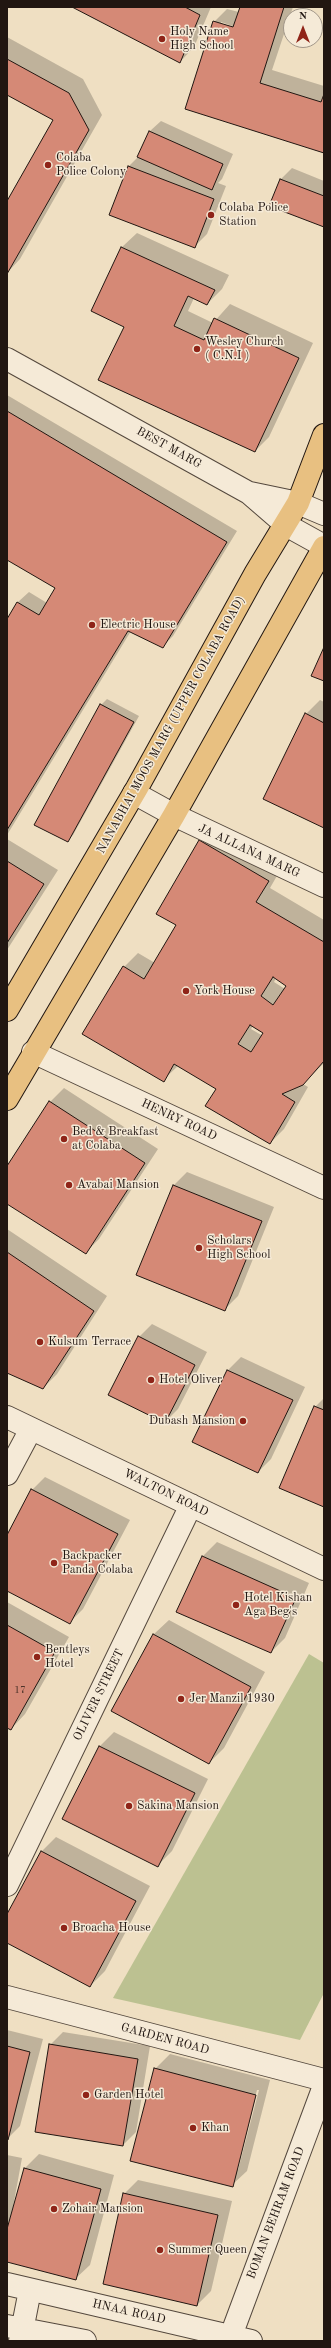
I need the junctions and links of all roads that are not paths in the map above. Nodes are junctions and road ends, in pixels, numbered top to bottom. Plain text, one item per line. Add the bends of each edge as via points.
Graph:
1 (7, 358) edge
2 (324, 435) edge
3 (249, 493) junction
4 (298, 503) junction
5 (324, 514) edge
6 (286, 525) junction
7 (324, 547) edge
8 (134, 793) junction
9 (174, 815) junction
10 (324, 886) edge
11 (7, 1010) edge
12 (33, 1052) junction
13 (7, 1099) edge
14 (324, 1188) edge
15 (7, 1418) edge
16 (31, 1429) junction
17 (7, 1474) edge
18 (191, 1505) junction
19 (324, 1569) edge
20 (7, 1885) edge
21 (7, 1997) edge
22 (324, 2080) edge
23 (324, 2086) edge
24 (7, 2284) edge
25 (30, 2290) junction
26 (16, 2332) edge
27 (229, 2338) edge
28 (85, 2341) edge
29 (251, 2341) edge

1 - 3 street, BEST MARG
2 - 4 main road, NANABHAI MOOS MARG (UPPER COLABA ROAD)
3 - 4 street
3 - 6 street, BEST MARG
4 - 5 street
4 - 6 main road, NANABHAI MOOS MARG (UPPER COLABA ROAD)
6 - 7 street, BEST MARG
6 - 8 main road, NANABHAI MOOS MARG (UPPER COLABA ROAD) via 255,574
7 - 9 main road
8 - 9 street, JA ALLANA MARG
8 - 11 main road, NANABHAI MOOS MARG (UPPER COLABA ROAD)
9 - 10 street, JA ALLANA MARG
9 - 12 main road
12 - 13 main road
12 - 14 street, HENRY ROAD
15 - 16 street, WALTON ROAD
16 - 17 street
16 - 18 street, WALTON ROAD
18 - 19 street, WALTON ROAD
18 - 20 street, OLIVER STREET
21 - 22 street, GARDEN ROAD
23 - 27 street, BOMAN BEHRAM ROAD
24 - 25 street, HNAA ROAD
25 - 26 street
25 - 27 street, HNAA ROAD
26 - 28 street
27 - 29 street, HNAA ROAD

